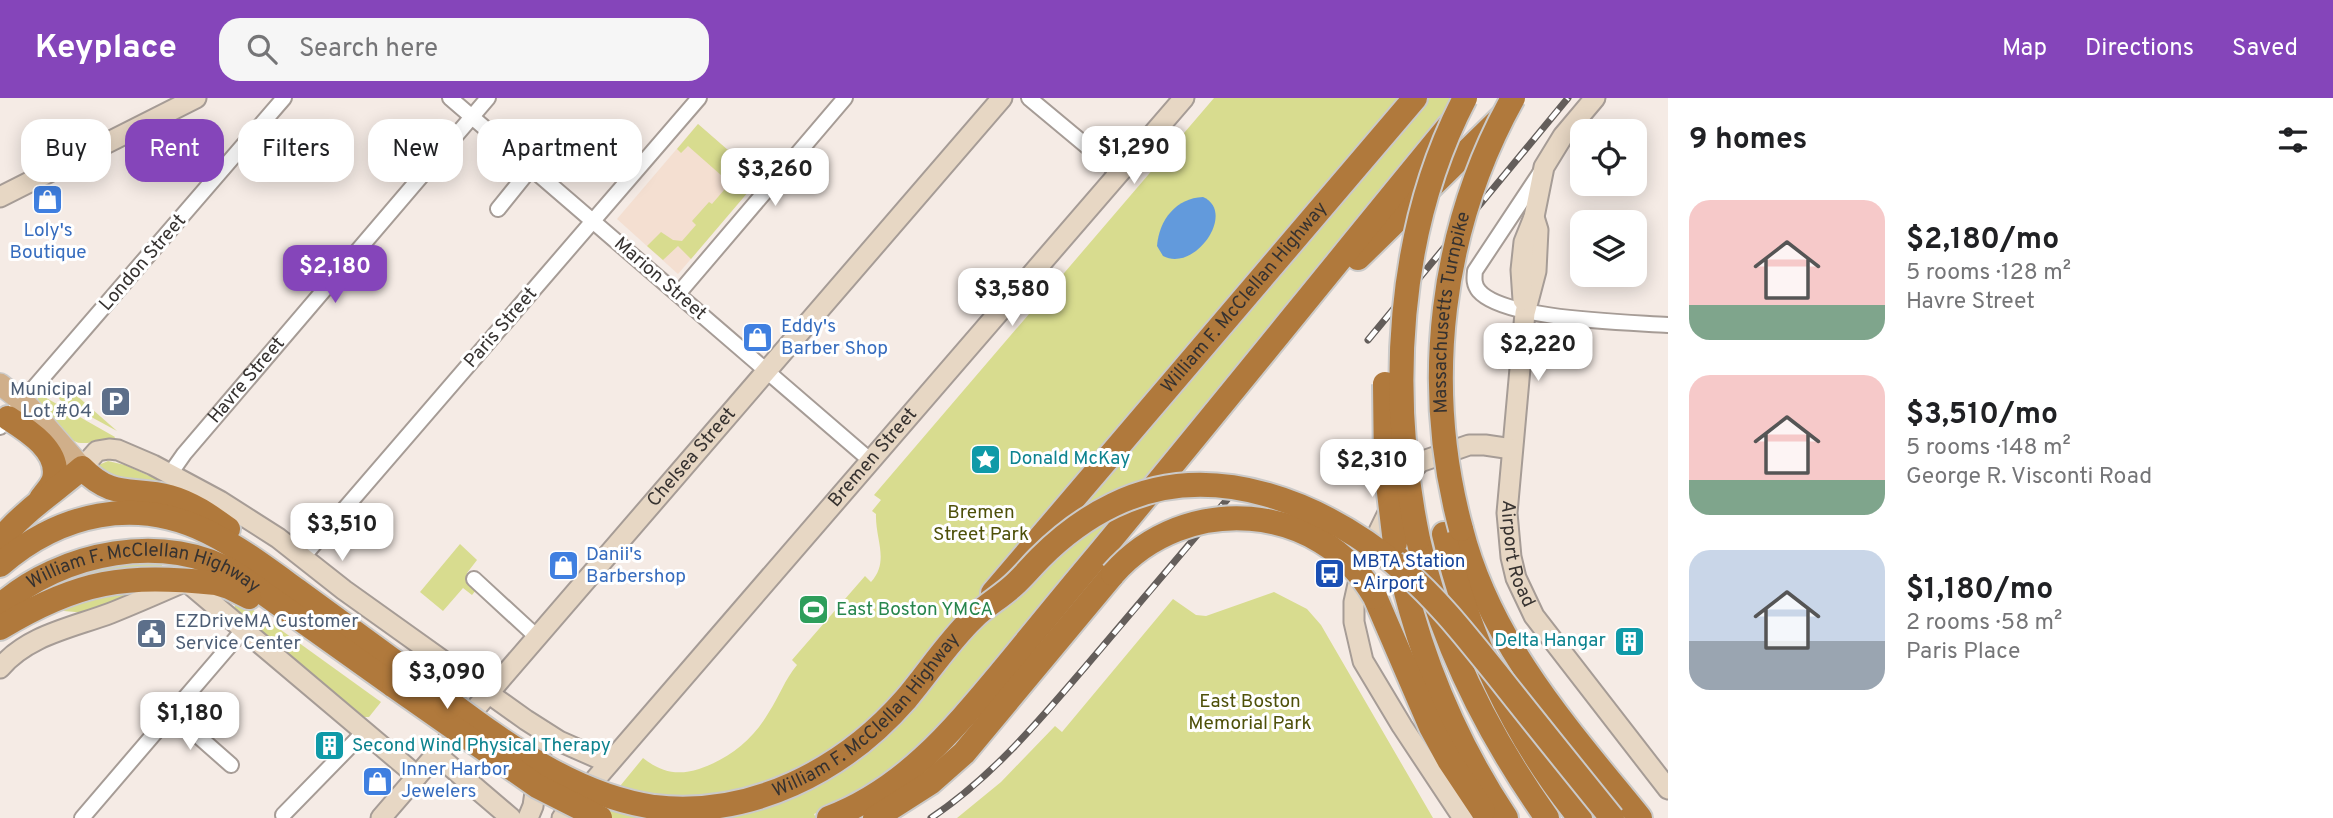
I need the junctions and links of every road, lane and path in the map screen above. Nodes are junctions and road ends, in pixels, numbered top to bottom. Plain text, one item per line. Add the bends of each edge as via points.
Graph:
1 (196, 98) edge
2 (284, 98) edge
3 (450, 98) edge
4 (488, 98) edge
5 (699, 98) edge
6 (845, 98) edge
7 (1002, 98) edge
8 (1029, 98) edge
9 (1184, 98) edge
10 (1415, 98) edge
11 (1465, 98) edge
12 (1472, 98) edge
13 (1513, 98) edge
14 (1521, 98) edge
15 (1595, 98) edge
16 (473, 118) junction
17 (477, 121) edge
18 (1544, 167) junction
19 (1119, 173) junction
20 (520, 182) edge
21 (547, 182) edge
22 (0, 197) edge
23 (498, 209) dead end
24 (593, 221) junction
25 (678, 294) junction
26 (1525, 313) junction
27 (1668, 325) edge
28 (766, 371) junction
29 (0, 384) edge
30 (1219, 406) junction
31 (7, 415) edge
32 (1512, 449) junction
33 (871, 461) junction
34 (82, 468) junction
35 (170, 474) junction
36 (40, 500) junction
37 (1452, 531) junction
38 (0, 540) edge
39 (1406, 541) junction
40 (303, 557) junction
41 (0, 565) edge
42 (474, 579) dead end
43 (186, 581) junction
44 (0, 606) edge
45 (330, 615) junction
46 (298, 618) junction
47 (972, 619) junction
48 (0, 628) edge
49 (244, 629) junction
50 (537, 637) junction
51 (0, 668) edge
52 (400, 678) junction
53 (488, 693) junction
54 (172, 713) junction
55 (364, 732) junction
56 (544, 732) junction
57 (436, 754) junction
58 (609, 763) junction
59 (231, 765) dead end
60 (417, 776) junction
61 (1668, 789) edge
62 (877, 810) edge
63 (282, 815) edge
64 (82, 818) edge
65 (381, 818) edge
66 (511, 818) edge
67 (528, 818) edge
68 (562, 818) edge
69 (600, 818) edge
70 (829, 818) edge
71 (1463, 818) edge
72 (1488, 818) edge
73 (1506, 818) edge
74 (1547, 818) edge
75 (1580, 818) edge
76 (1612, 818) edge
77 (1640, 818) edge

1 - 22 main road
2 - 31 street, London Street
3 - 16 street, Marion Street
4 - 16 street, Havre Street
5 - 24 street, Paris Street
6 - 25 street
7 - 28 main road, Chelsea Street
8 - 19 street
9 - 19 main road, Bremen Street
10 - 47 highway, William F. McClellan Highway, bridge
11 - 39 highway, bridge via 1440,153 1426,200 1407,306 1385,373 1386,467
12 - 30 highway
13 - 37 highway, Massachusetts Turnpike, bridge via 1469,198 1427,370 1430,453
14 - 30 highway via 1365,251 1251,378
15 - 18 main road
16 - 17 street, Marion Street
16 - 35 street, Havre Street
18 - 26 main road, Airport Road via 1534,217 1538,230 1536,271
18 - 26 street via 1475,271 1477,289
19 - 33 main road, Bremen Street
20 - 23 street
21 - 24 street, Marion Street
24 - 25 street, Marion Street
24 - 40 street, Paris Street
25 - 28 street, Marion Street
26 - 27 street
26 - 32 main road, Airport Road
28 - 33 street, Marion Street
28 - 50 main road, Chelsea Street
29 - 31 main road
30 - 62 highway via 956,725
31 - 34 main road
31 - 36 highway via 48,454 54,479
32 - 61 main road, Airport Road via 1507,535 1523,597
32 - 71 main road via 1469,445 1420,461 1398,491 1356,585 1354,622 1363,661
33 - 58 main road, Bremen Street
34 - 35 main road via 95,453 111,449
34 - 36 highway
34 - 45 highway via 105,487 167,497 202,511 300,582
35 - 40 main road via 243,514
36 - 38 highway
37 - 75 highway via 1470,621 1508,708 1542,768
37 - 77 highway via 1521,665
39 - 73 highway via 1414,622 1439,694 1472,763
39 - 74 highway via 1494,736
40 - 53 main road
41 - 45 highway, William F. McClellan Highway via 36,537 68,522 115,514 152,514 222,540
42 - 50 street
43 - 46 highway via 220,583
43 - 48 highway via 96,584 50,601
43 - 49 main road
43 - 51 main road via 33,641
44 - 46 highway, William F. McClellan Highway via 34,582 74,564 154,551 221,565
45 - 52 highway, William F. McClellan Highway
46 - 52 highway, William F. McClellan Highway
47 - 52 highway, William F. McClellan Highway, bridge via 888,718 841,759 768,795 706,809 639,805 572,781
47 - 76 highway, bridge via 1061,539 1126,499 1192,485 1233,486 1271,494 1343,527 1414,580 1458,626
49 - 54 street
49 - 55 main road
50 - 53 main road, Chelsea Street
52 - 69 highway, William F. McClellan Highway, bridge via 537,786
53 - 56 main road
53 - 57 main road, Chelsea Street
54 - 59 street
54 - 64 street
55 - 60 main road
55 - 63 street
56 - 58 main road
56 - 67 main road
57 - 60 main road, Chelsea Street
57 - 66 main road
58 - 68 main road, Bremen Street
60 - 65 main road, Chelsea Street
62 - 70 highway
62 - 72 highway, bridge via 930,783 964,753 1113,574 1139,551 1170,532 1200,522 1244,518 1283,525 1316,538 1353,565 1375,597 1431,727

